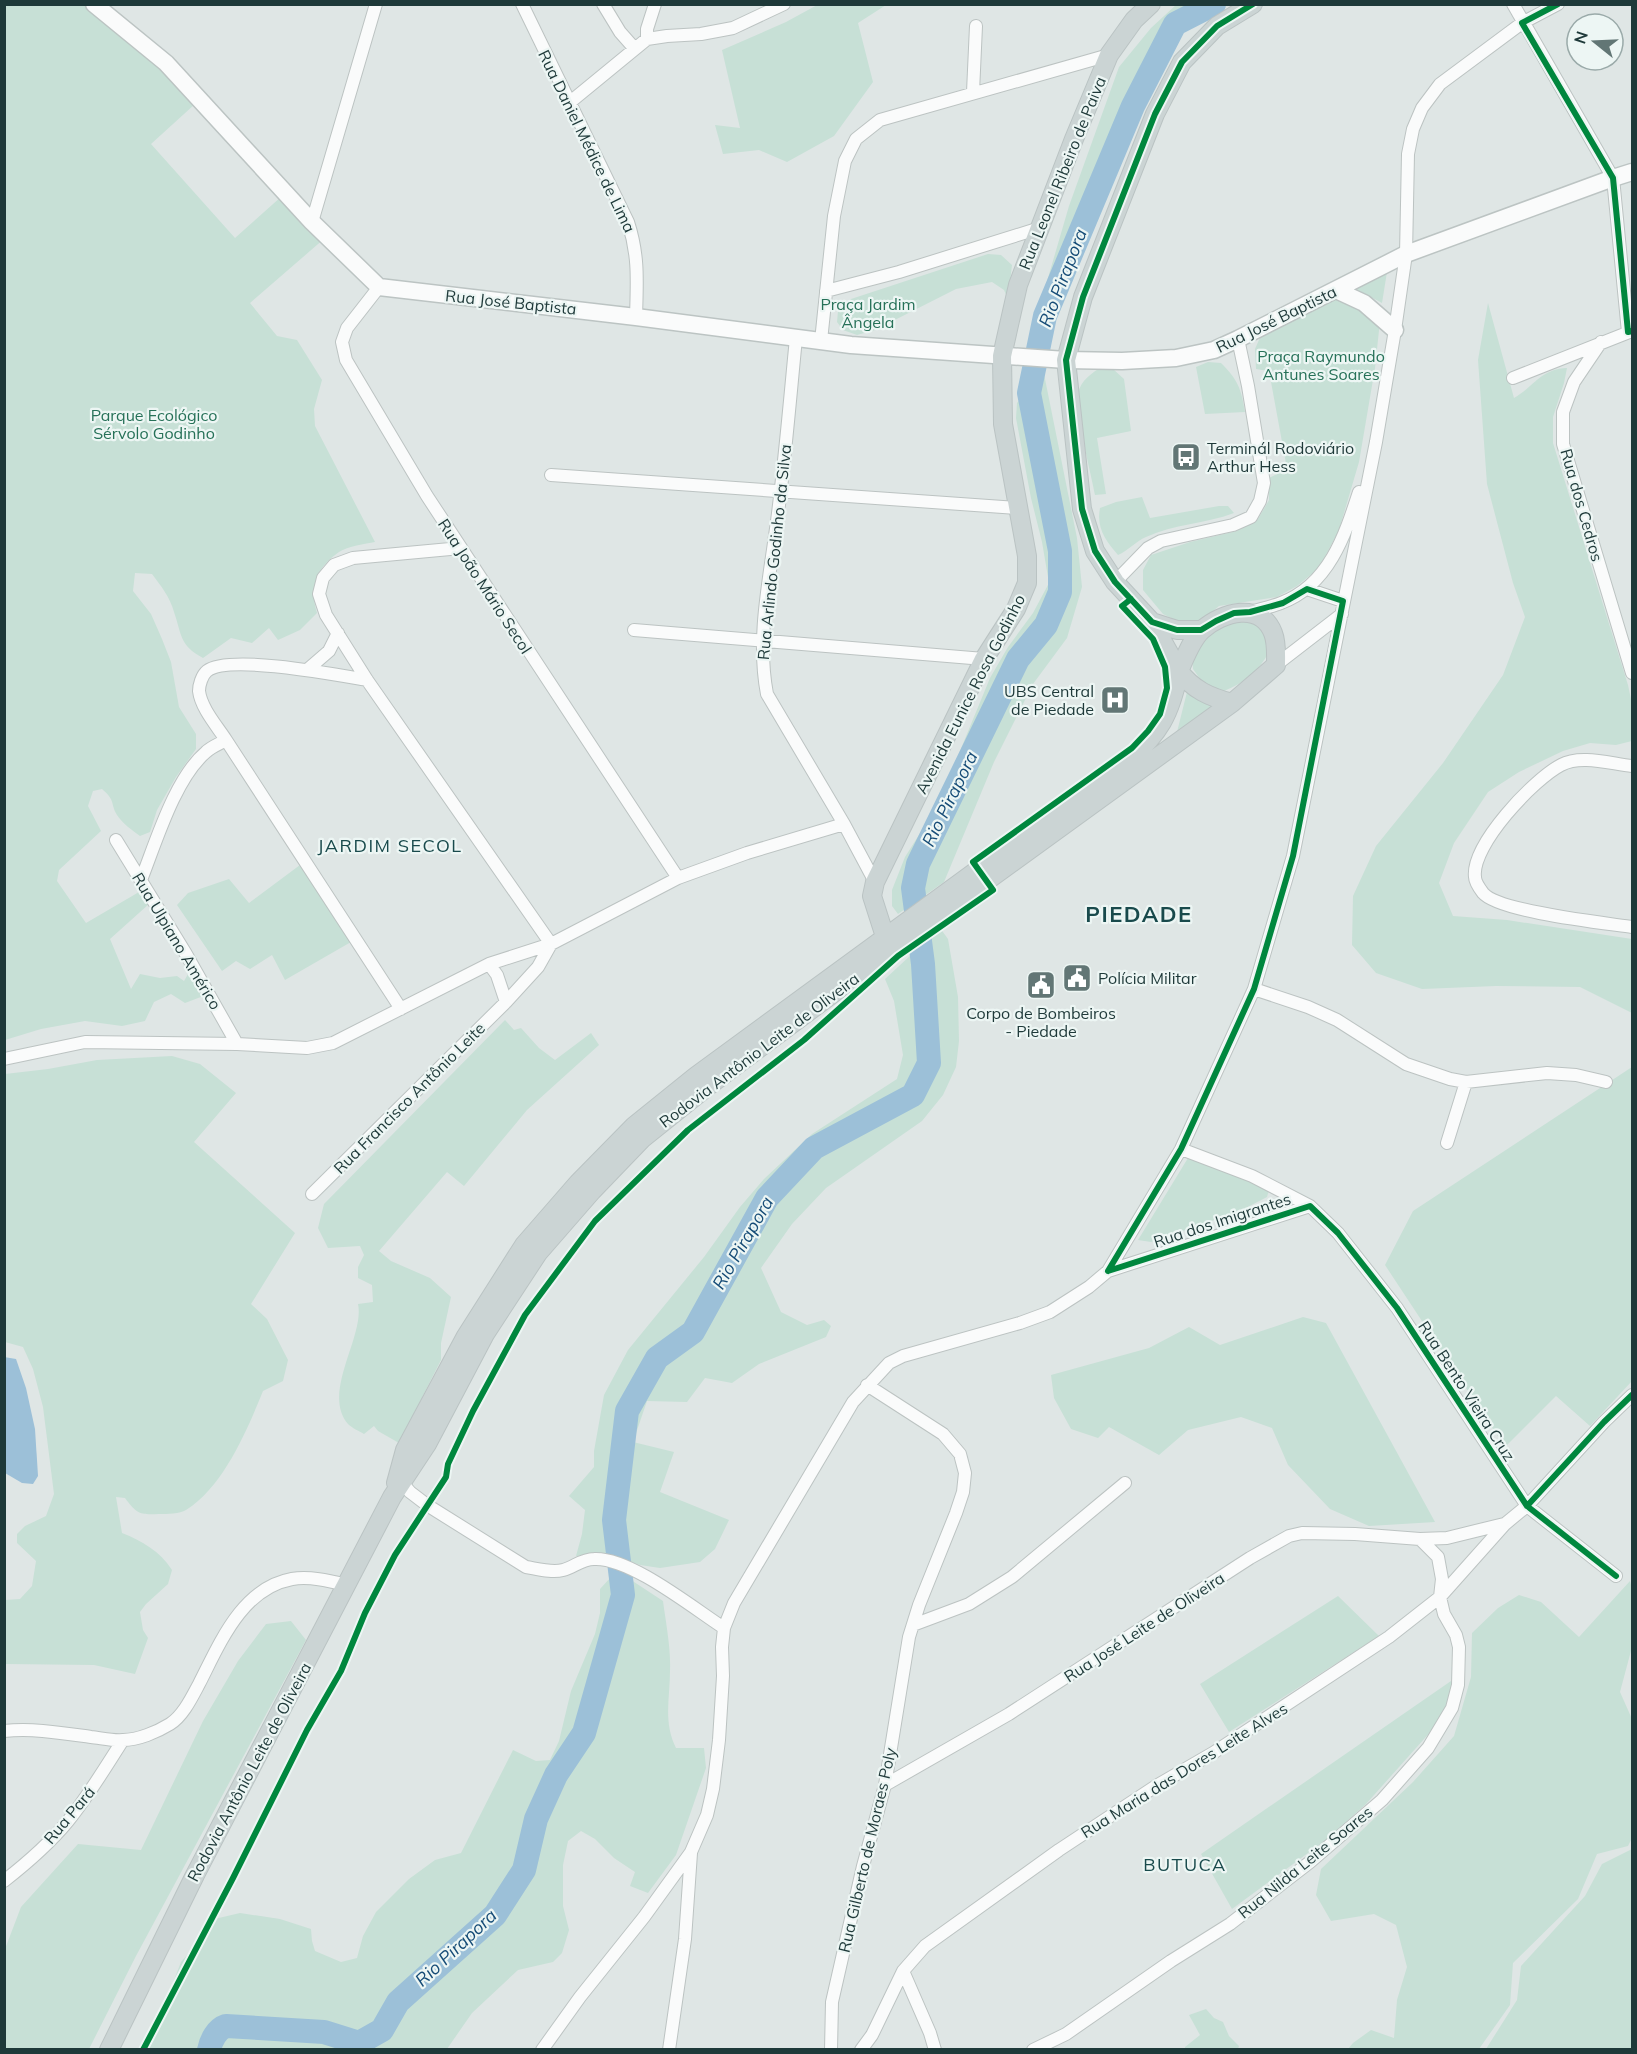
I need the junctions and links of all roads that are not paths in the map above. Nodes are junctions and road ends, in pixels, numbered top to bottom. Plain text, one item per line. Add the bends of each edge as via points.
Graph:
1 (94, 4) edge
2 (376, 4) edge
3 (522, 4) edge
4 (603, 4) edge
5 (654, 4) edge
6 (784, 4) edge
7 (1151, 4) edge
8 (1253, 4) edge
9 (1513, 4) edge
10 (1558, 4) edge
11 (1522, 23) junction
12 (976, 26) dead end
13 (647, 39) junction
14 (634, 49) junction
15 (1109, 56) junction
16 (973, 92) junction
17 (569, 103) junction
18 (1632, 172) edge
19 (1613, 178) junction
20 (312, 222) junction
21 (1040, 228) junction
22 (1406, 254) junction
23 (379, 287) junction
24 (1336, 290) junction
25 (825, 291) junction
26 (636, 316) junction
27 (1395, 330) junction
28 (1630, 332) edge
29 (796, 338) junction
30 (1238, 339) junction
31 (821, 341) junction
32 (1601, 342) junction
33 (1009, 356) junction
34 (1066, 360) junction
35 (1513, 378) dead end
36 (1376, 442) junction
37 (551, 475) dead end
38 (781, 491) junction
39 (1017, 508) junction
40 (460, 548) junction
41 (1353, 559) junction
42 (1330, 564) junction
43 (1115, 582) junction
44 (1306, 589) junction
45 (1343, 601) junction
46 (1250, 612) junction
47 (1342, 614) junction
48 (1152, 622) junction
49 (634, 630) dead end
50 (1202, 630) junction
51 (338, 633) junction
52 (762, 640) junction
53 (984, 659) junction
54 (1276, 665) junction
55 (307, 670) junction
56 (1179, 671) junction
57 (1632, 673) edge
58 (367, 680) junction
59 (1175, 692) junction
60 (1232, 703) junction
61 (226, 740) junction
62 (1170, 748) junction
63 (1632, 766) edge
64 (844, 824) junction
65 (116, 840) dead end
66 (678, 878) junction
67 (141, 880) junction
68 (874, 882) junction
69 (937, 909) junction
70 (876, 912) junction
71 (1632, 927) edge
72 (892, 941) junction
73 (551, 944) junction
74 (859, 957) junction
75 (489, 964) junction
76 (1254, 989) junction
77 (507, 1002) junction
78 (401, 1009) junction
79 (237, 1044) junction
80 (4, 1059) edge
81 (1466, 1082) junction
82 (1606, 1082) dead end
83 (1447, 1143) dead end
84 (1181, 1149) junction
85 (312, 1194) dead end
86 (1310, 1206) junction
87 (1108, 1271) junction
88 (867, 1385) junction
89 (1632, 1395) edge
90 (1125, 1483) dead end
91 (397, 1486) junction
92 (1527, 1506) junction
93 (1505, 1524) junction
94 (1420, 1539) junction
95 (1616, 1576) dead end
96 (347, 1585) junction
97 (1440, 1597) junction
98 (913, 1625) junction
99 (724, 1628) junction
100 (4, 1731) edge
101 (123, 1740) junction
102 (885, 1785) junction
103 (691, 1852) junction
104 (4, 1881) edge
105 (903, 1971) junction
106 (109, 2049) edge
107 (542, 2049) edge
108 (669, 2049) edge
109 (831, 2049) edge
110 (861, 2049) edge
111 (935, 2049) edge
112 (1033, 2049) edge

1 - 20 street via 166,63
2 - 20 street
3 - 17 street, Rua Daniel Médice de Lima
4 - 14 street
5 - 13 street
6 - 13 street via 733,28
7 - 15 main road, Rua Leonel Ribeiro de Paiva via 1134,20
8 - 34 main road via 1216,26 1182,62 1159,106 1083,297
9 - 11 street
10 - 11 street
11 - 19 street
11 - 22 street via 1440,84 1422,108 1408,154
12 - 16 street
13 - 14 street
14 - 17 street
15 - 16 street
15 - 21 main road, Rua Leonel Ribeiro de Paiva
16 - 25 street via 880,120 856,139 845,161
17 - 26 street, Rua Daniel Médice de Lima via 636,246
18 - 19 street, Rua José Baptista
19 - 22 street, Rua José Baptista
19 - 28 street
20 - 23 street
21 - 25 street
21 - 33 main road, Rua Leonel Ribeiro de Paiva via 1018,285
22 - 24 street, Rua José Baptista
22 - 27 street
23 - 26 street, Rua José Baptista
23 - 40 street, Rua João Mário Secol via 346,328 342,342 346,360
24 - 27 street via 1364,303
24 - 30 street, Rua José Baptista
25 - 31 street
26 - 29 street, Rua José Baptista
27 - 36 street
28 - 32 street
29 - 31 street, Rua José Baptista
29 - 38 street, Rua Arlindo Godinho da Silva
30 - 34 street, Rua José Baptista via 1214,350 1176,358
30 - 43 street via 1264,483 1260,501 1251,517 1233,525 1161,541 1148,548
31 - 33 street, Rua José Baptista
32 - 35 street
32 - 57 street, Rua dos Cedros via 1574,382 1563,412 1563,444
33 - 34 street, Rua José Baptista
33 - 39 main road, Avenida Eunice Rosa Godinho via 1003,424
34 - 43 main road via 1082,509 1095,551
36 - 41 street
36 - 42 street, Rodovia Antônio Leite de Oliveira via 1352,515
37 - 38 street
38 - 39 street
38 - 52 street, Rua Arlindo Godinho da Silva
39 - 53 main road, Avenida Eunice Rosa Godinho via 1028,556 1027,583 1016,609
40 - 51 street via 353,558 334,565 323,578 319,594
40 - 66 street, Rua João Mário Secol
41 - 42 street
41 - 45 street
42 - 44 street, Rodovia Antônio Leite de Oliveira
43 - 48 main road
44 - 45 street
44 - 46 street, Rodovia Antônio Leite de Oliveira via 1283,603
45 - 47 street
46 - 50 main road, Rodovia Antônio Leite de Oliveira via 1234,613
46 - 54 main road via 1265,619 1274,633
47 - 54 street, Rodovia Antônio Leite de Oliveira
47 - 76 street via 1293,856
48 - 50 main road via 1178,630
48 - 56 main road
49 - 52 street
50 - 56 main road, Rodovia Antônio Leite de Oliveira
51 - 55 street via 329,651
51 - 58 street
52 - 53 street
52 - 64 street, Rua Arlindo Godinho da Silva via 767,694
53 - 68 main road, Avenida Eunice Rosa Godinho
54 - 60 main road, Rodovia Antônio Leite de Oliveira
55 - 58 street
55 - 61 street via 239,664 207,671 199,692
56 - 59 main road, Rodovia Antônio Leite de Oliveira
56 - 60 main road via 1198,690
58 - 73 street
59 - 62 main road
59 - 69 main road, Rodovia Antônio Leite de Oliveira via 1157,732 1142,749
60 - 62 main road, Rodovia Antônio Leite de Oliveira
61 - 67 street via 190,768
61 - 78 street
62 - 69 main road, Rodovia Antônio Leite de Oliveira
63 - 71 street via 1584,760 1562,764 1529,790 1492,831 1476,861 1475,878 1484,894 1499,903
64 - 66 street
64 - 68 street, Rua Arlindo Godinho da Silva
65 - 67 street, Rua Ulpiano Américo
66 - 73 street
67 - 79 street, Rua Ulpiano Américo
68 - 70 main road, Avenida Eunice Rosa Godinho
69 - 72 main road, Rodovia Antônio Leite de Oliveira
70 - 72 main road, Avenida Eunice Rosa Godinho
70 - 74 main road
72 - 74 main road, Rodovia Antônio Leite de Oliveira
72 - 91 main road, Rodovia Antônio Leite de Oliveira via 642,1139 592,1191 538,1253 485,1334 427,1444
73 - 75 street
73 - 77 street, Rua Francisco Antônio Leite via 538,967
74 - 91 main road, Rodovia Antônio Leite de Oliveira via 696,1076 634,1126 578,1183 524,1245 466,1336 405,1450
75 - 77 street
75 - 78 street
76 - 81 street via 1337,1020 1406,1064
76 - 84 street
77 - 85 street, Rua Francisco Antônio Leite
78 - 79 street via 333,1043 307,1048
79 - 80 street via 85,1042
81 - 82 street via 1547,1073
81 - 83 street
84 - 86 street, Rua Bento Vieira Cruz via 1252,1176
84 - 87 street
86 - 87 street, Rua dos Imigrantes
86 - 92 street, Rua Bento Vieira Cruz via 1338,1233 1397,1308
87 - 88 street via 1050,1312 903,1356
88 - 98 street, Rua Gilberto de Moraes Poly via 943,1434 960,1454 965,1473 956,1513
88 - 99 street via 839,1422 734,1603
89 - 92 street, Rua Maria das Dores Leite Alves
90 - 98 street via 1012,1577 969,1604
91 - 96 main road, Rodovia Antônio Leite de Oliveira
91 - 99 street via 526,1567 562,1571 594,1558 613,1561 639,1573
92 - 93 street, Rua Maria das Dores Leite Alves
92 - 95 street, Rua Bento Vieira Cruz
93 - 94 street, Rua José Leite de Oliveira via 1447,1538
93 - 97 street, Rua Maria das Dores Leite Alves
94 - 97 street via 1438,1557
94 - 102 street, Rua José Leite de Oliveira via 1355,1534 1289,1536 1009,1714
96 - 101 street via 294,1578 271,1585 256,1595 241,1611 189,1703 171,1723
96 - 106 main road, Rodovia Antônio Leite de Oliveira
97 - 105 street, Rua Maria das Dores Leite Alves via 1344,1667 1059,1850 925,1946
97 - 112 street, Rua Nilda Leite Soares via 1459,1647 1452,1708 1428,1748 1382,1800 1230,1924 1066,2034
98 - 102 street, Rua Gilberto de Moraes Poly
99 - 103 street via 713,1789
100 - 101 street via 52,1731
101 - 104 street, Rua Pará via 67,1823
102 - 109 street, Rua Gilberto de Moraes Poly via 832,2002
103 - 107 street
103 - 108 street via 685,1938
105 - 110 street, Rua Maria das Dores Leite Alves via 872,2035
105 - 111 street

